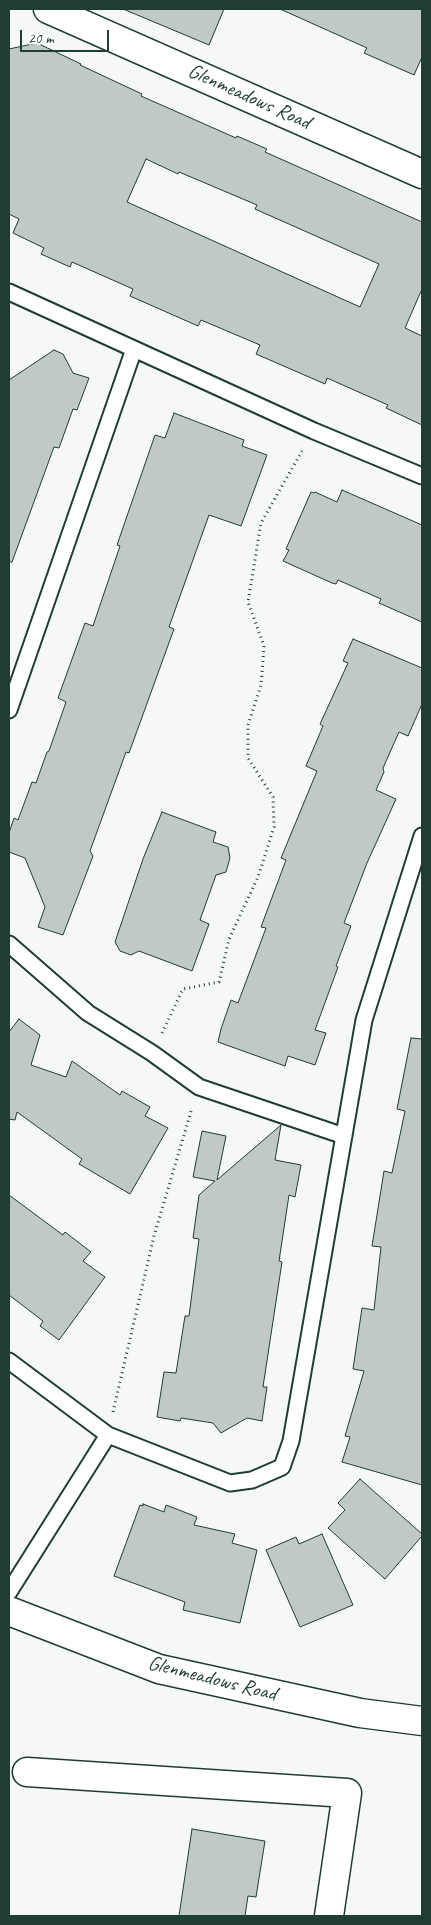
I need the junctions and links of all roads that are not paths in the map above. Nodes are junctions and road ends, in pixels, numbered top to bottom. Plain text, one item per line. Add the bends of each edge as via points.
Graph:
1 (48, 9) edge
2 (422, 174) edge
3 (9, 292) edge
4 (134, 349) junction
5 (422, 476) edge
6 (9, 710) edge
7 (422, 836) edge
8 (9, 944) edge
9 (344, 1136) junction
10 (9, 1361) edge
11 (108, 1434) junction
12 (9, 1592) edge
13 (9, 1611) edge
14 (422, 1721) edge
15 (27, 1772) dead end
16 (330, 1916) edge

1 - 2 street, Glenmeadows Road
3 - 4 lane
4 - 5 lane
4 - 6 lane
7 - 9 lane via 364,1020
8 - 9 lane via 88,1013 199,1087
9 - 11 lane via 291,1441 282,1468 252,1480 230,1483
10 - 11 lane
11 - 12 lane
13 - 14 street, Glenmeadows Road via 159,1669 360,1713
15 - 16 street via 347,1793

